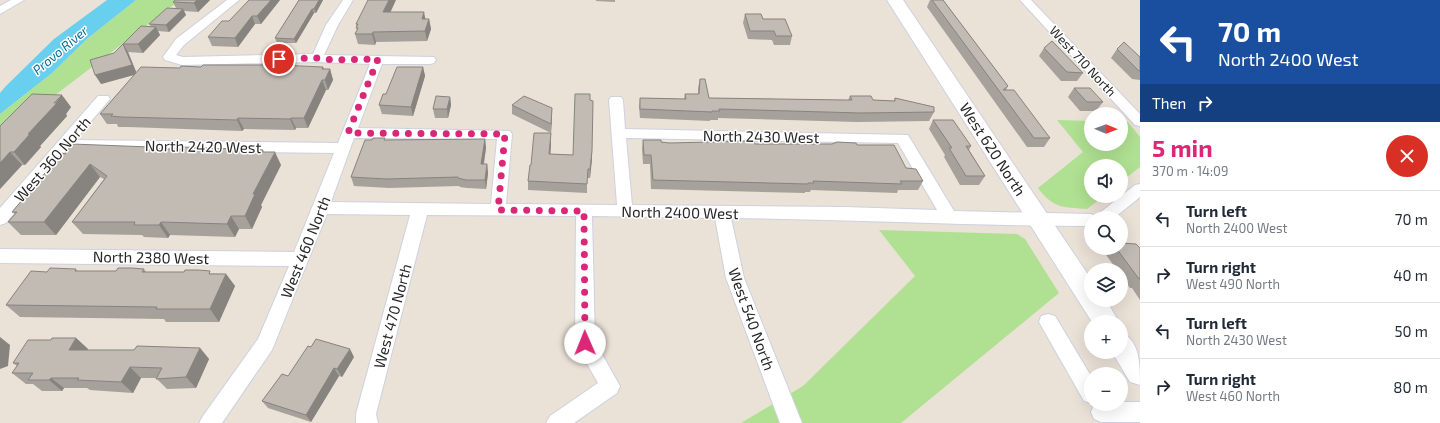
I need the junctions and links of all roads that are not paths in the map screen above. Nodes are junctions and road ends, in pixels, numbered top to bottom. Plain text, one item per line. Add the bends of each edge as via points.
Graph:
1 (19, 0) edge
2 (234, 0) edge
3 (348, 0) edge
4 (895, 0) edge
5 (1025, 0) edge
6 (0, 11) edge
7 (317, 58) junction
8 (378, 59) junction
9 (430, 60) dead end
10 (103, 99) dead end
11 (616, 100) dead end
12 (1140, 122) edge
13 (620, 133) junction
14 (345, 140) junction
15 (64, 145) junction
16 (1140, 189) edge
17 (321, 208) junction
18 (420, 209) junction
19 (498, 210) junction
20 (584, 211) junction
21 (625, 211) junction
22 (1112, 211) edge
23 (722, 212) junction
24 (949, 217) junction
25 (0, 219) edge
26 (1039, 220) junction
27 (1084, 220) edge
28 (0, 256) edge
29 (301, 259) junction
30 (1084, 287) edge
31 (1048, 322) dead end
32 (1128, 355) edge
33 (1140, 373) edge
34 (1084, 383) edge
35 (1128, 411) edge
36 (1140, 412) edge
37 (210, 423) edge
38 (367, 423) edge
39 (557, 423) edge
40 (791, 423) edge

1 - 6 street
2 - 7 street via 180,42 169,57 182,61
3 - 7 street via 332,25
4 - 26 street, West 620 North
5 - 12 street, West 710 North
7 - 8 street
8 - 9 street
8 - 14 street, West 460 North
10 - 15 street, West 360 North
11 - 13 street
13 - 21 street
13 - 24 street, North 2430 West via 903,138
14 - 15 street, North 2420 West
14 - 17 street, West 460 North
14 - 19 street via 505,134
15 - 25 street, West 360 North
16 - 22 street
17 - 18 street, North 2400 West
17 - 29 street, West 460 North
18 - 19 street, North 2400 West
18 - 38 street, West 470 North via 366,414
19 - 20 street, North 2400 West
20 - 21 street, North 2400 West
20 - 39 street via 585,343 610,386
21 - 23 street, North 2400 West
23 - 24 street, North 2400 West
23 - 40 street, West 540 North via 735,278
24 - 26 street, North 2400 West
26 - 27 street, North 2400 West
26 - 30 street, West 620 North
28 - 29 street, North 2380 West
29 - 37 street, West 460 North via 265,344
31 - 34 street
32 - 33 street
35 - 36 street

